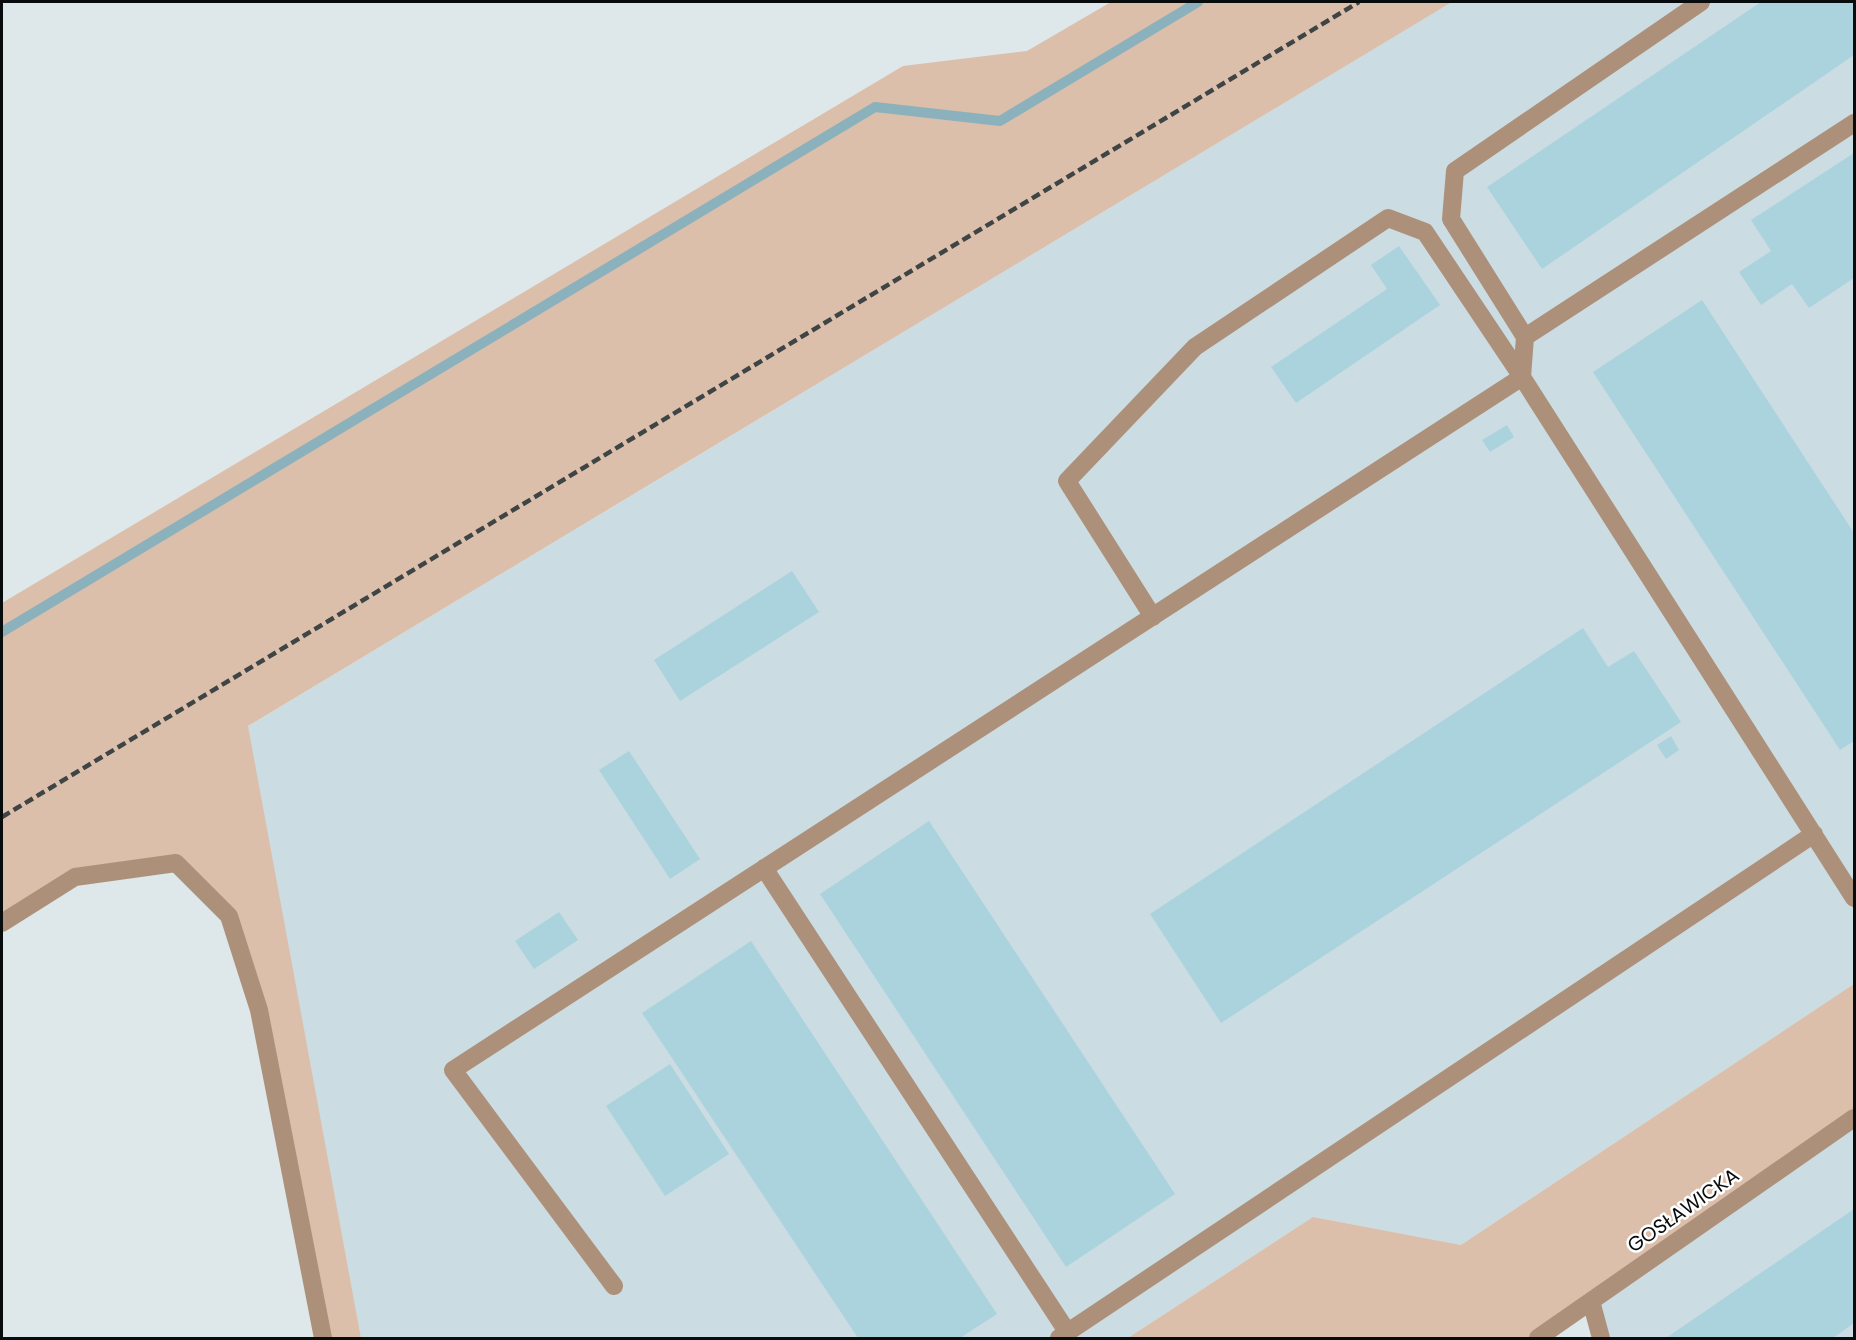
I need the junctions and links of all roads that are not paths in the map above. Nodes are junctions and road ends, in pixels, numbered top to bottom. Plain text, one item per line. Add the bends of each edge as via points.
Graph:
1 (1701, 2) edge
2 (1854, 123) edge
3 (1525, 337) junction
4 (1522, 377) junction
5 (1153, 617) junction
6 (1814, 834) junction
7 (764, 868) junction
8 (1854, 898) edge
9 (2, 923) edge
10 (1854, 1118) edge
11 (614, 1286) dead end
12 (1591, 1301) junction
13 (1063, 1336) edge
14 (323, 1338) edge
15 (1538, 1338) edge
16 (1601, 1338) edge

1 - 3 street via 1455,171 1451,219
2 - 3 street
3 - 4 street
4 - 5 street
4 - 5 street via 1425,232 1388,218 1195,347 1067,481
4 - 6 street
5 - 7 street
6 - 8 street
6 - 13 street
7 - 11 street via 453,1070
7 - 13 street
9 - 14 street via 75,877 176,863 229,916 259,1010
10 - 12 street, GOSŁAWICKA
12 - 15 street, GOSŁAWICKA
12 - 16 street

